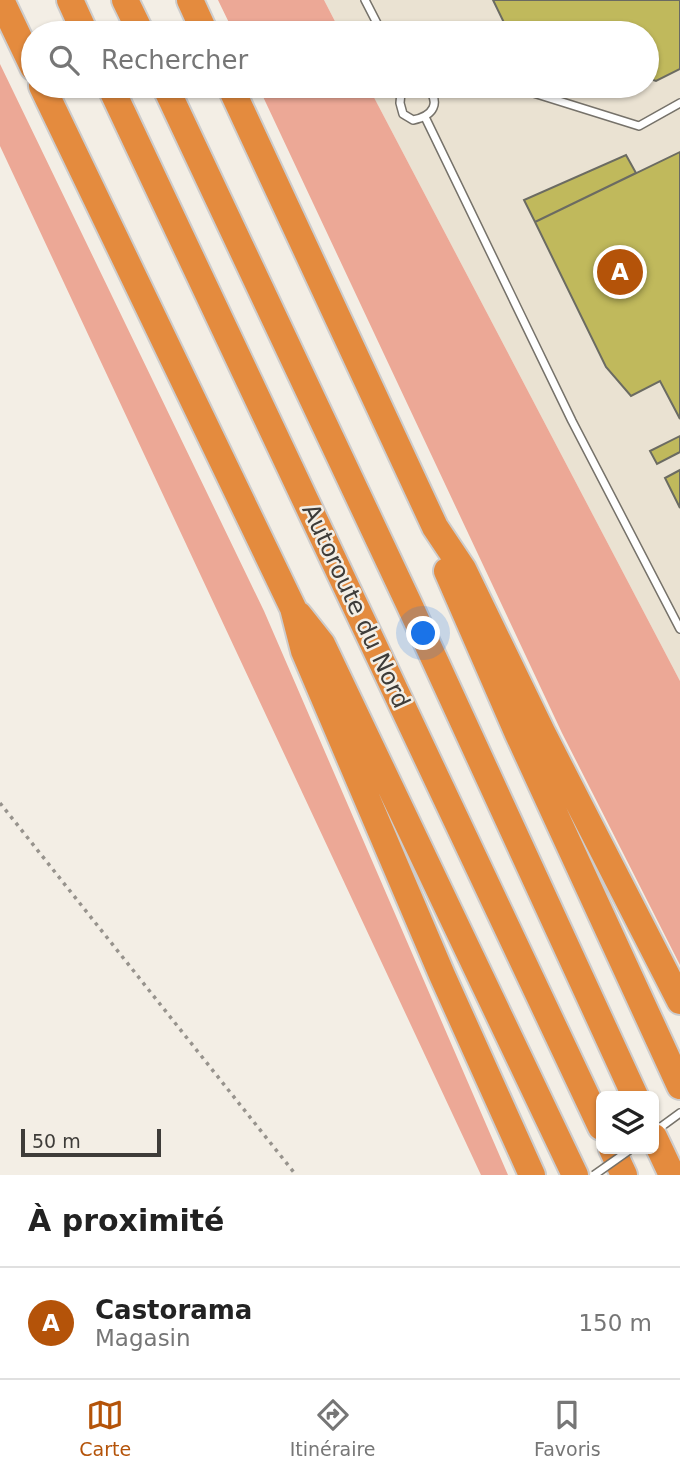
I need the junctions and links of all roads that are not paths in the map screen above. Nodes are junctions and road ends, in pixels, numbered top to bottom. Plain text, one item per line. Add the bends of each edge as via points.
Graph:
1 (1, 0) edge
2 (69, 0) edge
3 (125, 0) edge
4 (190, 0) edge
5 (365, 0) edge
6 (79, 21) edge
7 (135, 21) edge
8 (200, 21) edge
9 (376, 21) edge
10 (21, 41) edge
11 (49, 98) edge
12 (116, 98) edge
13 (171, 98) edge
14 (236, 98) edge
15 (400, 98) edge
16 (435, 98) edge
17 (549, 98) edge
18 (680, 103) edge
19 (425, 117) junction
20 (436, 527) junction
21 (293, 608) junction
22 (680, 629) edge
23 (680, 1001) edge
24 (680, 1086) edge
25 (633, 1091) edge
26 (680, 1113) edge
27 (596, 1116) edge
28 (659, 1130) edge
29 (659, 1145) edge
30 (614, 1154) edge
31 (624, 1154) edge
32 (532, 1175) edge
33 (575, 1175) edge
34 (594, 1175) edge
35 (624, 1175) edge
36 (672, 1175) edge

1 - 10 highway
2 - 6 highway
3 - 7 highway
4 - 8 highway
5 - 9 lane
11 - 21 highway
12 - 27 highway, Autoroute du Nord
13 - 25 highway, Autoroute du Nord
14 - 20 highway
15 - 19 lane via 403,114 413,120
16 - 19 lane via 432,112
17 - 18 lane via 639,126
19 - 22 lane via 572,421
20 - 23 highway via 463,569
20 - 24 highway via 449,579
21 - 32 highway via 304,651
21 - 33 highway via 322,644
26 - 28 lane
29 - 36 highway
30 - 35 highway
31 - 34 lane, bridge

